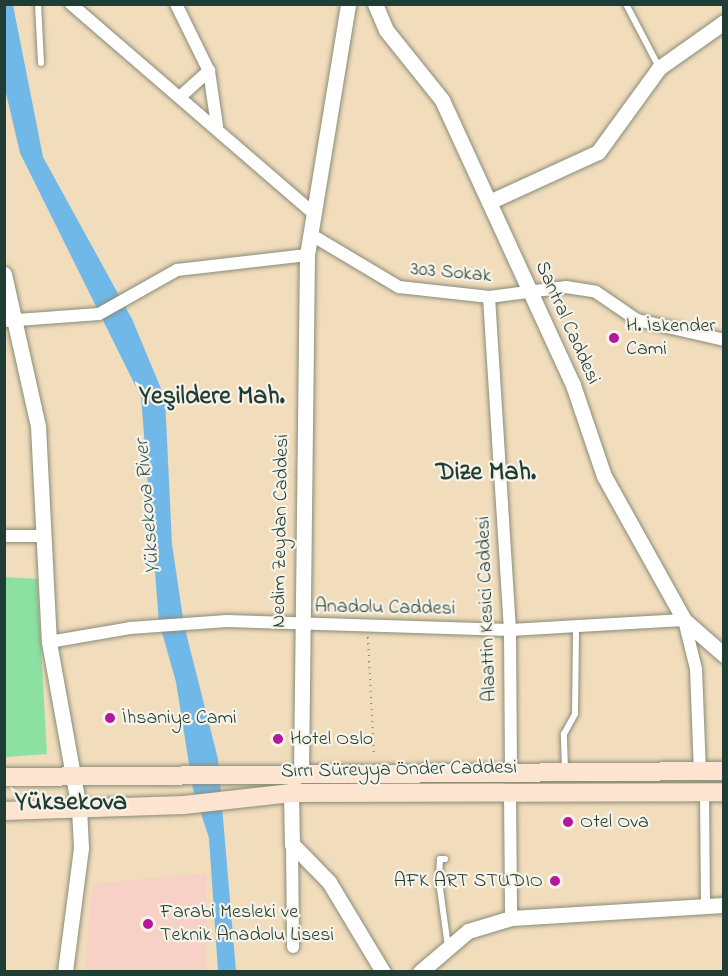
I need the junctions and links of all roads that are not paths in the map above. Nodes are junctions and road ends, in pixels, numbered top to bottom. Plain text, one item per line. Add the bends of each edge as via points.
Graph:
1 (38, 4) edge
2 (71, 4) edge
3 (176, 4) edge
4 (348, 4) edge
5 (375, 4) edge
6 (626, 4) edge
7 (723, 22) edge
8 (41, 63) dead end
9 (659, 68) junction
10 (209, 71) junction
11 (181, 96) junction
12 (217, 126) junction
13 (489, 202) junction
14 (311, 211) junction
15 (310, 234) junction
16 (307, 255) junction
17 (4, 274) edge
18 (531, 294) junction
19 (489, 297) junction
20 (10, 321) edge
21 (723, 340) edge
22 (4, 536) edge
23 (42, 536) junction
24 (684, 620) junction
25 (576, 624) junction
26 (302, 625) junction
27 (510, 630) junction
28 (49, 642) junction
29 (723, 655) edge
30 (700, 771) junction
31 (723, 771) edge
32 (565, 773) junction
33 (71, 774) junction
34 (301, 774) junction
35 (4, 777) edge
36 (510, 783) junction
37 (704, 791) junction
38 (291, 792) junction
39 (723, 792) edge
40 (78, 805) junction
41 (4, 811) edge
42 (292, 844) junction
43 (445, 860) dead end
44 (705, 905) junction
45 (723, 905) edge
46 (511, 918) junction
47 (293, 947) dead end
48 (448, 947) junction
49 (65, 972) edge
50 (383, 972) edge
51 (420, 972) edge

1 - 8 lane
2 - 11 street
3 - 10 street
4 - 14 street, Nedim Zeydan Caddesi
5 - 13 street, Santral Caddesi via 386,30 442,100
6 - 9 lane
7 - 9 street
9 - 13 street via 598,152
10 - 11 street
10 - 12 street
11 - 12 street
12 - 14 street
13 - 18 street, Santral Caddesi
14 - 15 street, Nedim Zeydan Caddesi
15 - 16 street, Nedim Zeydan Caddesi
15 - 19 street, 303 Sokak via 399,287
16 - 20 street via 177,270 99,314
16 - 26 street, Nedim Zeydan Caddesi
17 - 20 street
18 - 19 street, 303 Sokak
18 - 21 street, 303 Sokak via 566,287 596,292 637,320
18 - 24 street, Santral Caddesi via 573,385 604,476
19 - 27 street, Alaattin Kesici Caddesi
20 - 23 street via 38,426
22 - 23 street
23 - 28 street
24 - 25 street, Anadolu Caddesi
24 - 29 street, Santral Caddesi
24 - 30 street via 696,669
25 - 27 street, Anadolu Caddesi
25 - 32 lane via 574,714 564,734
26 - 27 street, Anadolu Caddesi
26 - 28 street, Anadolu Caddesi via 227,621 130,628
26 - 34 street, Nedim Zeydan Caddesi
27 - 36 street, Alaattin Kesici Caddesi
28 - 33 street
30 - 31 main road, Sırrı Süreyya Önder Caddesi
30 - 32 main road, Sırrı Süreyya Önder Caddesi
32 - 36 main road, Sırrı Süreyya Önder Caddesi
33 - 34 main road, Sırrı Süreyya Önder Caddesi
33 - 35 main road, Sırrı Süreyya Önder Caddesi
33 - 40 street
34 - 36 main road, Sırrı Süreyya Önder Caddesi
36 - 37 main road, Sırrı Süreyya Önder Caddesi
36 - 38 main road, Sırrı Süreyya Önder Caddesi
36 - 46 street, Alaattin Kesici Caddesi
37 - 39 main road, Sırrı Süreyya Önder Caddesi
37 - 44 street
38 - 40 main road, Sırrı Süreyya Önder Caddesi via 184,806
38 - 42 street
40 - 41 main road, Sırrı Süreyya Önder Caddesi
40 - 49 street via 81,848
42 - 47 street
42 - 50 street via 329,882
43 - 48 lane via 440,859 439,881
44 - 45 street
44 - 46 street
46 - 48 street via 468,932
48 - 51 street

